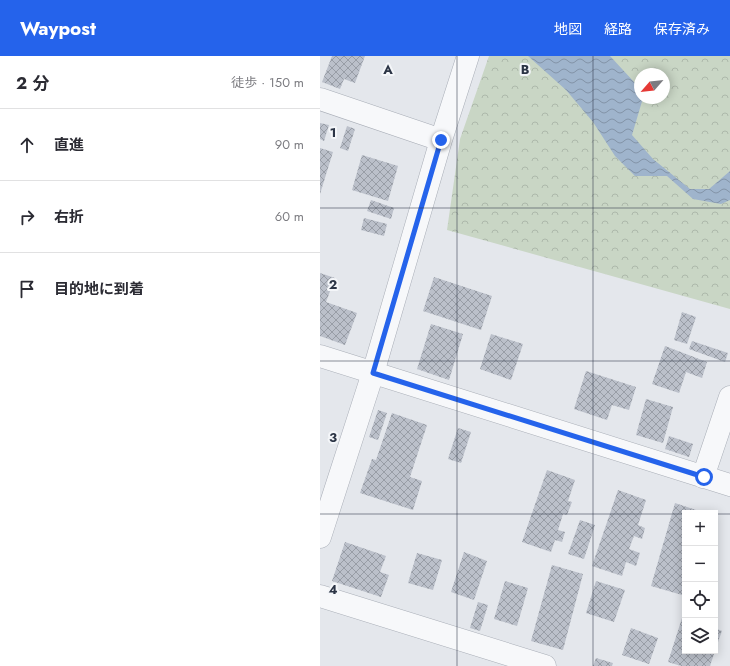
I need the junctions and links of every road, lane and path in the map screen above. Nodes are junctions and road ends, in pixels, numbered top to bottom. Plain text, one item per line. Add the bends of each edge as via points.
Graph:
1 (468, 56) edge
2 (320, 99) edge
3 (441, 140) junction
4 (320, 356) edge
5 (373, 373) junction
6 (730, 397) edge
7 (704, 477) junction
8 (730, 485) edge
9 (320, 537) edge
10 (320, 596) edge
11 (545, 666) edge

1 - 3 street
2 - 3 street
3 - 5 street
4 - 5 street
5 - 7 street
5 - 9 street
6 - 7 street
7 - 8 street
10 - 11 street

